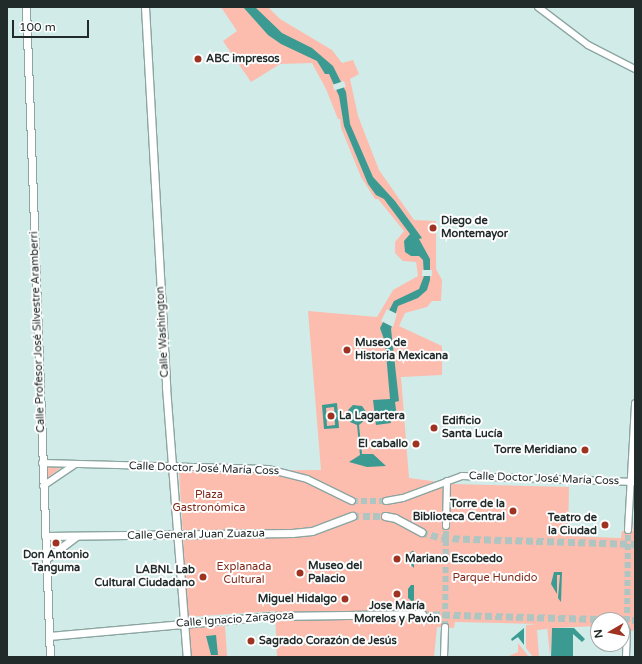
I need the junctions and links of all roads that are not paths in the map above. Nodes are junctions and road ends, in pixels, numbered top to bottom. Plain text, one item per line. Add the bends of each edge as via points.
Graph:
1 (26, 7) edge
2 (145, 7) edge
3 (538, 7) edge
4 (635, 69) edge
5 (635, 403) edge
6 (42, 463) junction
7 (74, 465) junction
8 (172, 466) junction
9 (447, 481) junction
10 (632, 482) edge
11 (43, 486) junction
12 (352, 500) tunnel mouth
13 (386, 501) tunnel mouth
14 (352, 516) tunnel mouth
15 (385, 516) tunnel mouth
16 (446, 526) tunnel mouth
17 (628, 530) tunnel mouth
18 (421, 532) tunnel mouth
19 (45, 536) junction
20 (76, 536) junction
21 (179, 536) junction
22 (46, 559) junction
23 (422, 614) tunnel mouth
24 (185, 623) junction
25 (445, 627) tunnel mouth
26 (49, 636) junction
27 (50, 657) edge
28 (187, 657) edge
29 (444, 657) edge

1 - 6 main road, Calle Profesor José Silvestre Aramberri
2 - 8 main road, Calle Washington
3 - 4 street via 588,45
5 - 10 street
6 - 7 street, Calle Doctor José María Coss
6 - 11 main road, Calle Profesor José Silvestre Aramberri
7 - 8 street, Calle Doctor José María Coss
7 - 11 street
8 - 12 street, Calle Doctor José María Coss via 285,472
8 - 21 main road, Calle Washington
9 - 10 street, Calle Doctor José María Coss via 462,476
9 - 13 street, Calle Doctor José María Coss via 403,498
9 - 16 street
10 - 17 street
11 - 19 main road, Calle Profesor José Silvestre Aramberri
14 - 21 main road, Calle General Juan Zuazua via 305,532
15 - 18 main road via 395,518
19 - 20 main road, Calle General Juan Zuazua
19 - 22 main road, Calle Profesor José Silvestre Aramberri
20 - 21 main road, Calle General Juan Zuazua
20 - 22 main road
21 - 24 main road, Calle Washington
22 - 26 main road, Calle Profesor José Silvestre Aramberri
23 - 24 main road, Calle Ignacio Zaragoza via 272,616
24 - 26 main road, Calle Ignacio Zaragoza
24 - 28 main road, Calle Washington
25 - 29 street
26 - 27 main road, Calle Profesor José Silvestre Aramberri

